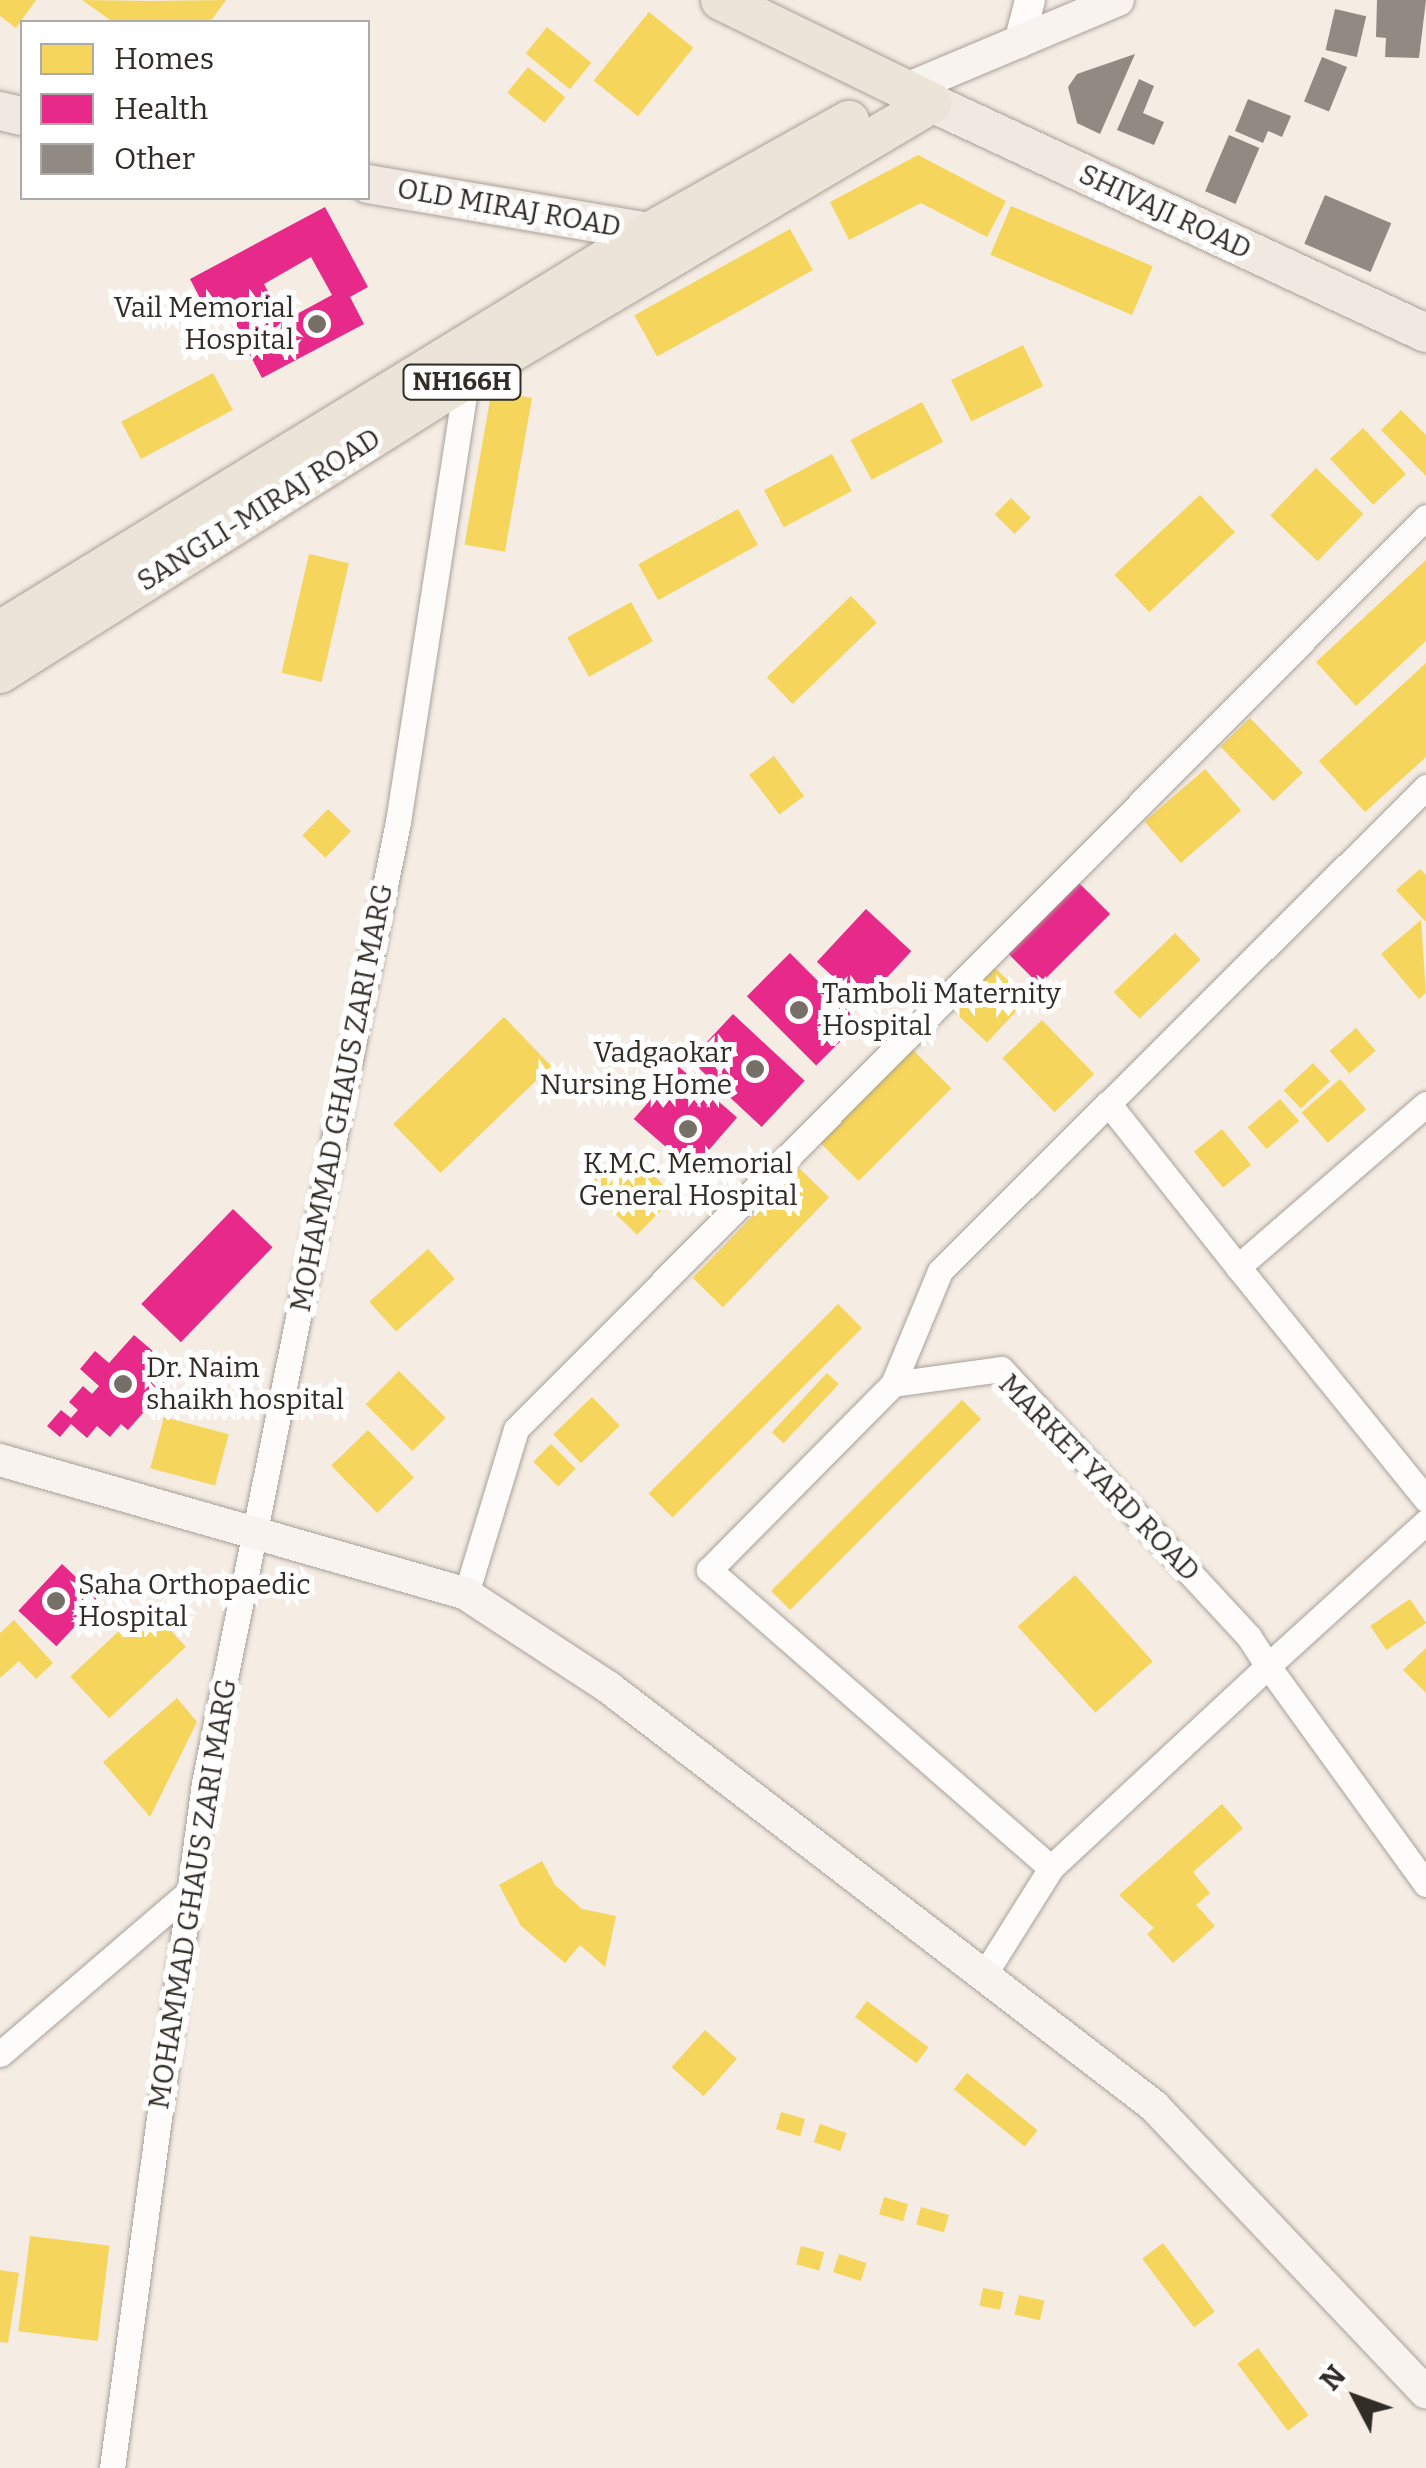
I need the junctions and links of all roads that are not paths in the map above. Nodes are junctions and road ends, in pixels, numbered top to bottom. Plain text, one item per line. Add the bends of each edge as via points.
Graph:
1 (721, 0) edge
2 (1030, 0) edge
3 (1118, 0) edge
4 (1020, 44) junction
5 (918, 96) junction
6 (370, 184) edge
7 (650, 232) junction
8 (1426, 333) edge
9 (467, 378) junction
10 (1426, 517) edge
11 (0, 630) edge
12 (0, 673) edge
13 (1426, 787) edge
14 (1108, 1102) junction
15 (1426, 1104) edge
16 (1238, 1267) junction
17 (893, 1384) junction
18 (0, 1460) edge
19 (1426, 1499) edge
20 (1426, 1522) edge
21 (254, 1533) junction
22 (466, 1594) junction
23 (1268, 1666) junction
24 (1052, 1868) junction
25 (1426, 1884) edge
26 (189, 1892) junction
27 (984, 1976) junction
28 (0, 2054) edge
29 (1426, 2394) edge
30 (112, 2468) edge

1 - 5 highway
2 - 4 street
3 - 4 main road
4 - 5 main road
5 - 7 highway, SANGLI-MIRAJ ROAD
5 - 8 main road, SHIVAJI ROAD
5 - 9 highway, SANGLI-MIRAJ ROAD / NH166H
6 - 7 main road, OLD MIRAJ ROAD
7 - 11 highway, SANGLI-MIRAJ ROAD
9 - 12 highway, SANGLI-MIRAJ ROAD / NH166H
9 - 21 street, MOHAMMAD GHAUS ZARI MARG via 398,822
10 - 22 street via 516,1430
13 - 14 street
14 - 16 street
14 - 17 street via 940,1270
15 - 16 street
16 - 19 street
17 - 23 street, MARKET YARD ROAD via 1001,1369
17 - 24 street via 709,1570
18 - 21 main road
20 - 23 street
21 - 22 main road
21 - 26 street, MOHAMMAD GHAUS ZARI MARG
22 - 27 main road via 608,1687
23 - 24 street
23 - 25 street
24 - 27 street
26 - 28 street
26 - 30 street, MOHAMMAD GHAUS ZARI MARG
27 - 29 main road via 1154,2106

